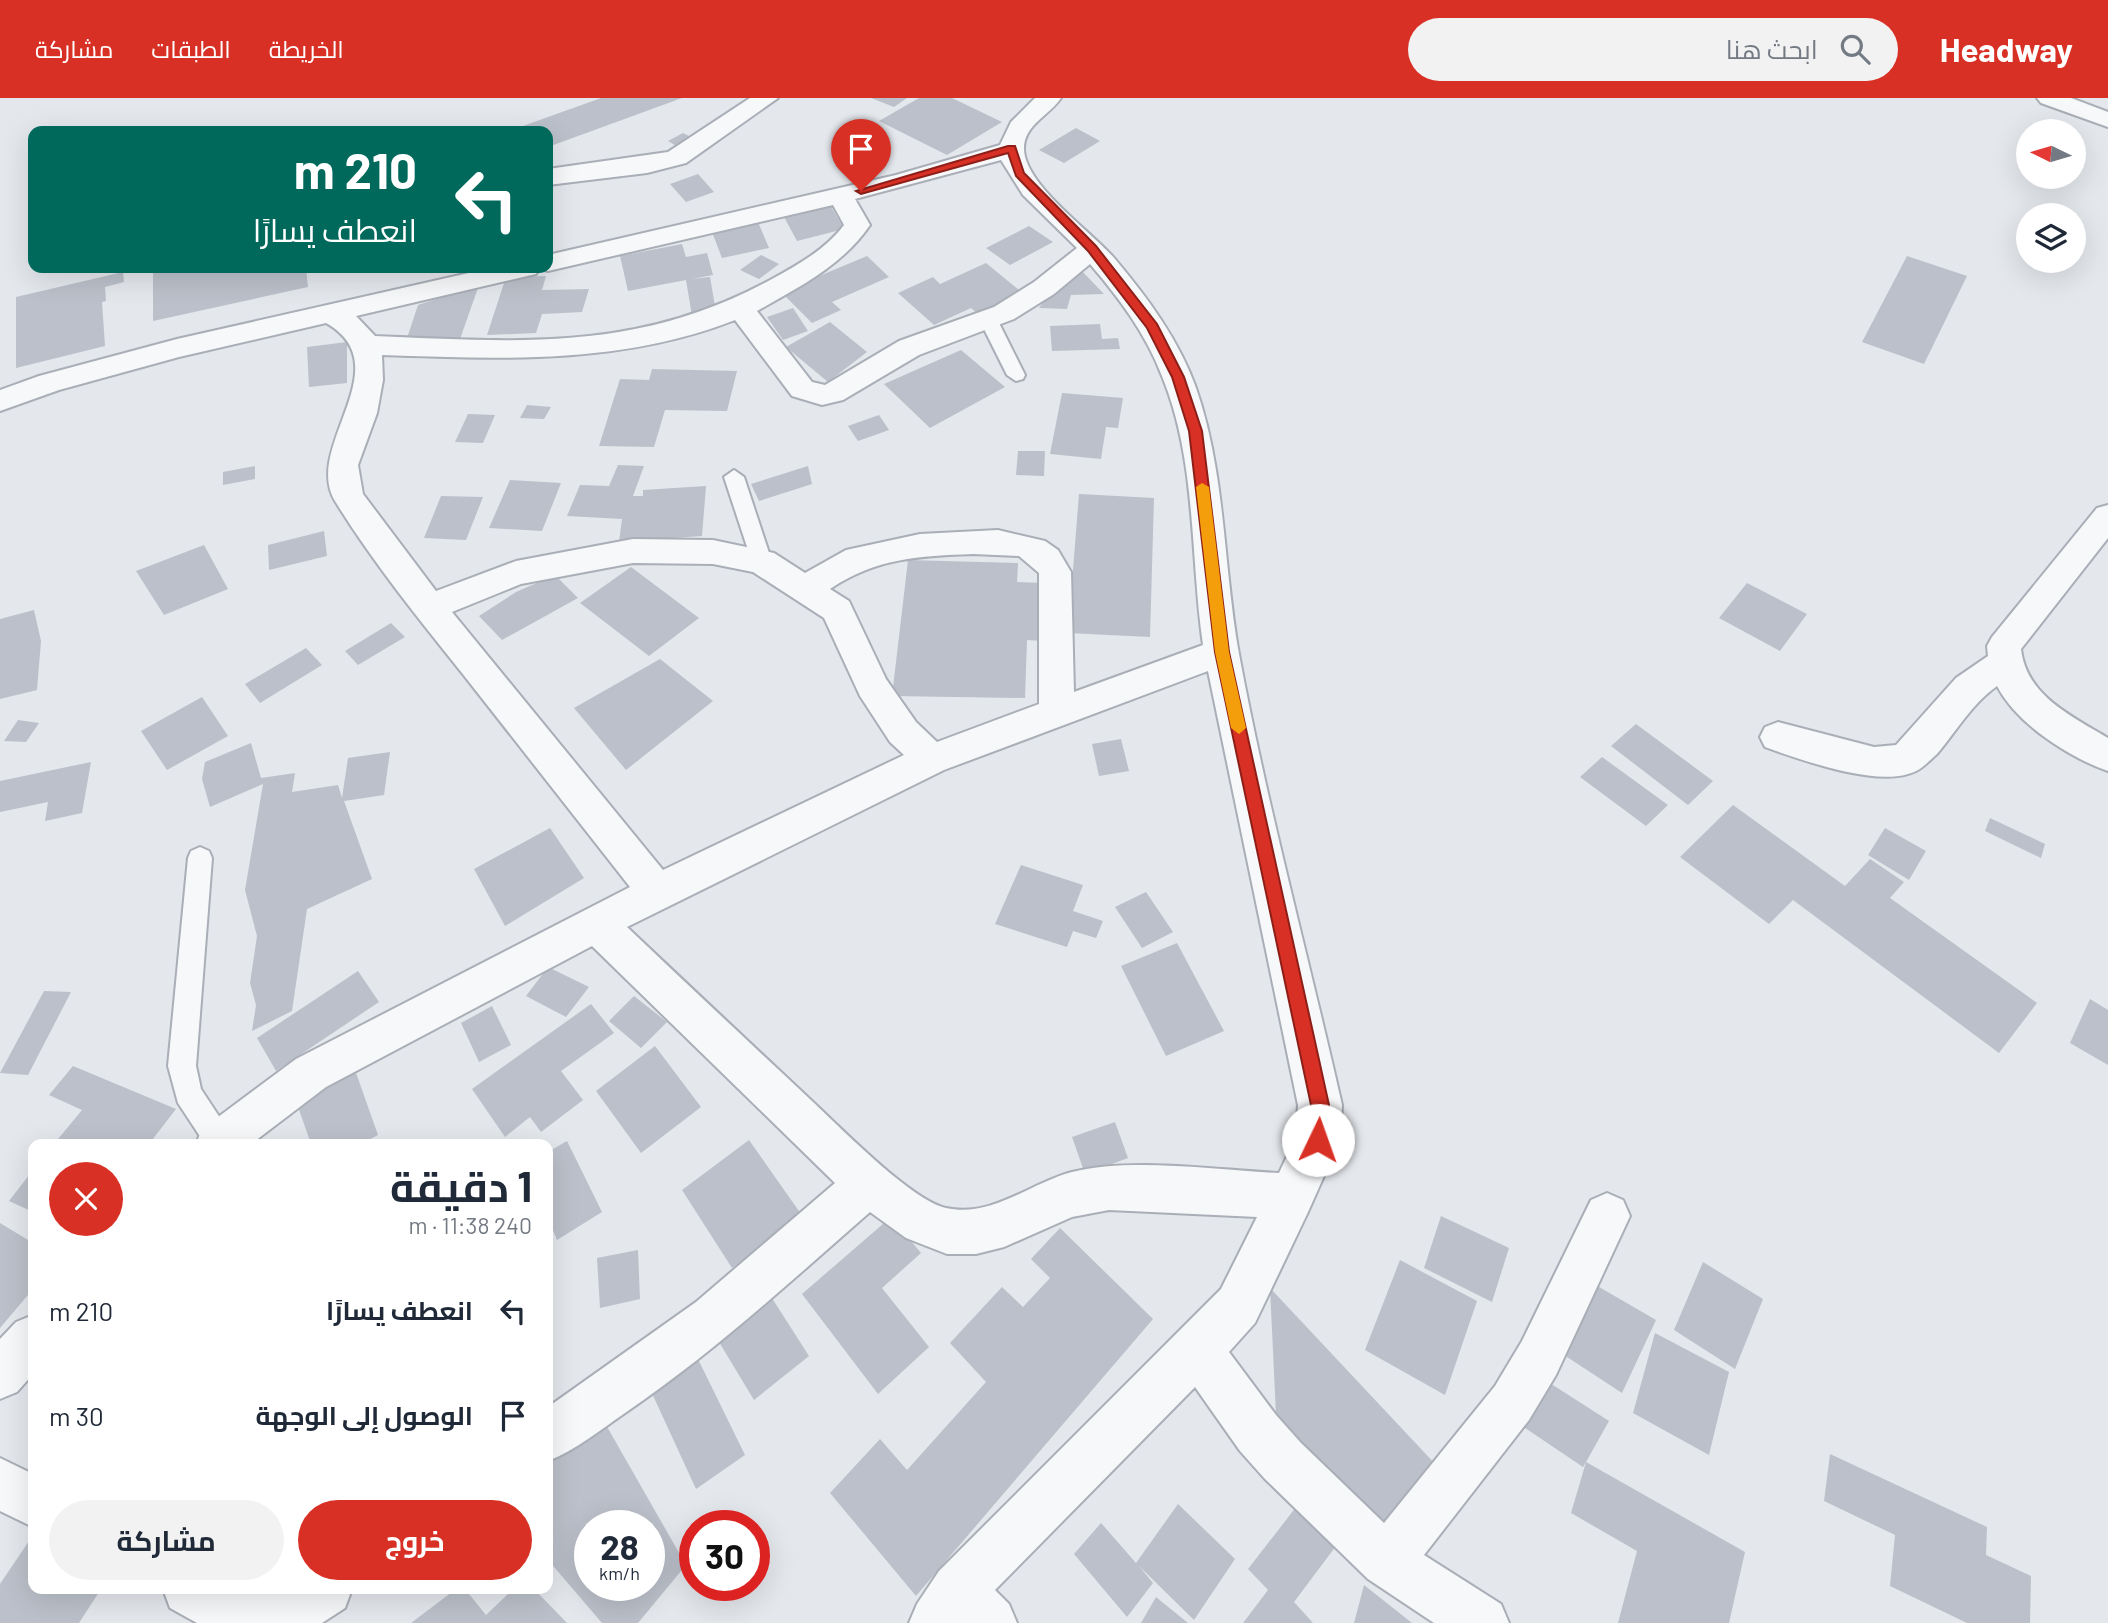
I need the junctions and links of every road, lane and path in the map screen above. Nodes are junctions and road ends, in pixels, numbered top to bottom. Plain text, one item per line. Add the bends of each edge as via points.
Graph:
1 (766, 98) edge
2 (1049, 98) edge
3 (2049, 98) edge
4 (2108, 120) edge
5 (1012, 149) junction
6 (553, 176) edge
7 (840, 195) junction
8 (1092, 249) junction
9 (553, 262) edge
10 (504, 273) edge
11 (741, 309) junction
12 (330, 313) junction
13 (989, 321) junction
14 (368, 345) junction
15 (1016, 375) dead end
16 (0, 401) edge
17 (734, 477) dead end
18 (2108, 516) edge
19 (762, 562) junction
20 (807, 588) junction
21 (429, 607) junction
22 (1222, 652) junction
23 (2003, 663) junction
24 (1057, 713) junction
25 (1777, 737) dead end
26 (2108, 756) edge
27 (931, 759) junction
28 (200, 858) dead end
29 (657, 892) junction
30 (597, 925) junction
31 (216, 1139) edge
32 (224, 1139) edge
33 (868, 1184) junction
34 (1292, 1196) junction
35 (1607, 1216) dead end
36 (28, 1344) edge
37 (1198, 1350) junction
38 (0, 1375) edge
39 (553, 1433) edge
40 (0, 1483) edge
41 (28, 1499) edge
42 (1386, 1561) junction
43 (198, 1594) edge
44 (319, 1594) edge
45 (961, 1612) edge
46 (281, 1622) edge
47 (1482, 1623) edge

1 - 6 street via 677,158
2 - 5 street via 1022,122
3 - 4 street
5 - 7 street
5 - 8 street via 1019,174
7 - 9 street
7 - 11 street via 857,225 845,245
8 - 13 street via 1044,288
8 - 22 street via 1152,327 1178,377 1195,431
10 - 12 street
11 - 13 street via 802,389 822,394 842,388 909,348
11 - 14 street via 619,345 549,351
12 - 14 street via 353,326
12 - 16 street via 177,348
13 - 15 lane
14 - 21 street via 362,413 343,465 348,496
17 - 19 lane
18 - 23 street via 2004,646
19 - 20 street
19 - 21 street via 713,552 633,551 516,573
20 - 24 street via 855,559 900,546 998,543 1034,549 1055,572
20 - 27 street via 837,610 880,698 902,732
21 - 29 street
22 - 24 street
22 - 34 street via 1320,1105 1318,1140
23 - 25 street via 1968,688 1905,760 1874,762
23 - 26 street via 2027,701
24 - 27 street
27 - 29 street
28 - 31 lane via 182,1066 188,1094
29 - 30 street
30 - 32 street via 311,1073
30 - 33 street
33 - 34 street via 922,1222 947,1231 976,1231 1004,1224 1070,1195 1109,1188
33 - 39 street via 713,1319
34 - 37 street via 1238,1306
35 - 42 street via 1539,1358 1512,1403
36 - 38 street
37 - 42 street via 1258,1433
37 - 45 street
40 - 41 street
42 - 47 street
43 - 46 street via 215,1604
44 - 46 street

